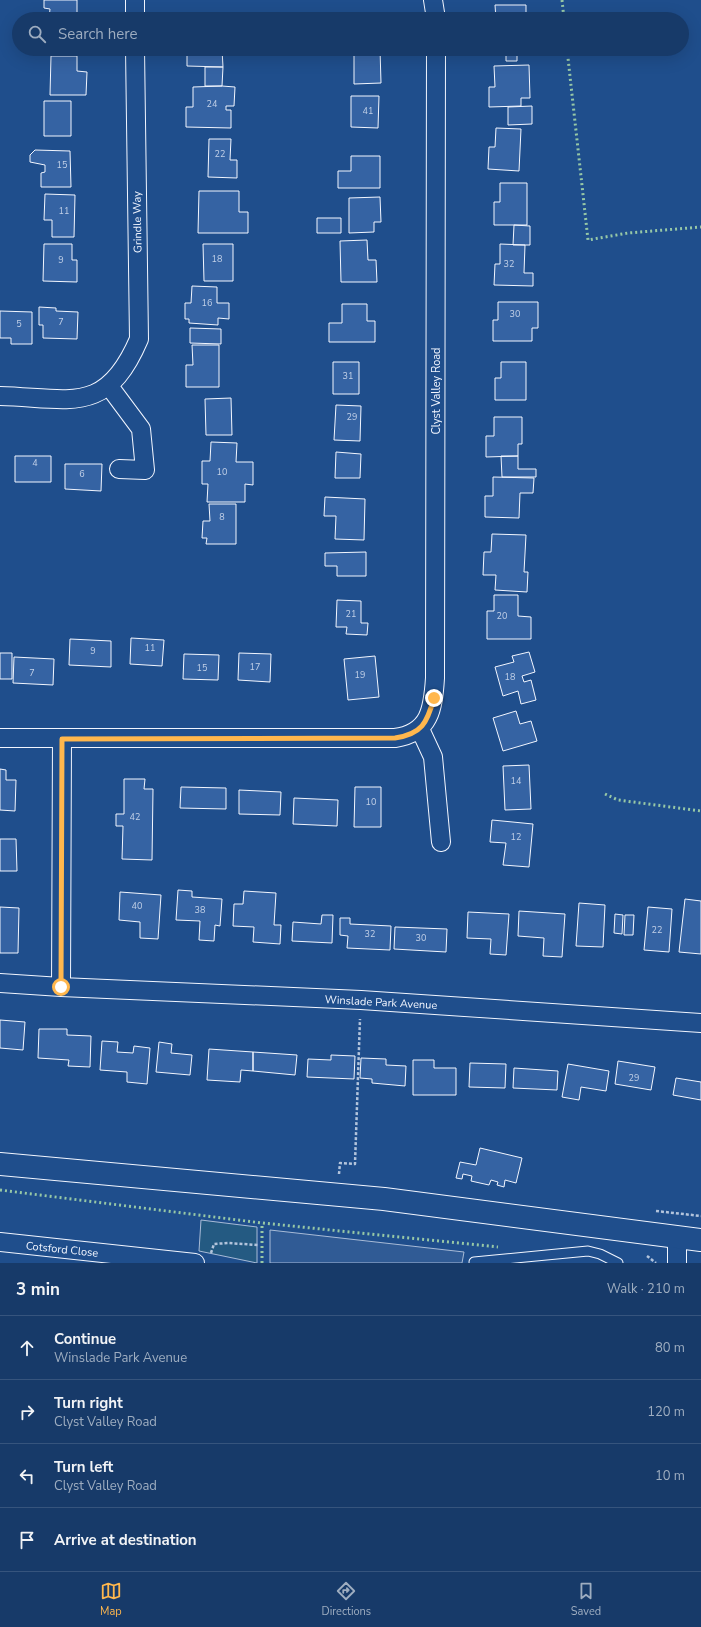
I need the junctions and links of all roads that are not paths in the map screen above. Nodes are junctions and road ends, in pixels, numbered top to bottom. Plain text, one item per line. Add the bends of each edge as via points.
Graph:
1 (135, 0) edge
2 (433, 0) edge
3 (135, 12) edge
4 (435, 12) edge
5 (135, 56) edge
6 (436, 56) edge
7 (109, 386) junction
8 (0, 396) edge
9 (119, 469) dead end
10 (420, 729) junction
11 (0, 738) edge
12 (62, 739) junction
13 (441, 842) dead end
14 (0, 983) edge
15 (61, 987) junction
16 (701, 1023) edge
17 (0, 1164) edge
18 (677, 1236) junction
19 (701, 1240) edge
20 (0, 1242) edge
21 (65, 1256) edge
22 (202, 1260) edge
23 (474, 1262) dead end
24 (618, 1263) edge
25 (677, 1263) edge

1 - 3 street
2 - 4 street
5 - 7 street, Grindle Way via 139,339 123,371
6 - 10 street, Clyst Valley Road via 435,678 434,698 428,717
7 - 8 street, Grindle Way via 92,396 74,399
7 - 9 street via 141,429 153,470
10 - 12 street via 408,736 395,738
10 - 13 street via 433,757
11 - 12 street
12 - 15 street
14 - 15 street, Winslade Park Avenue
15 - 16 street, Winslade Park Avenue via 361,1000
17 - 18 main road via 384,1199
18 - 19 main road
18 - 25 street
20 - 21 street, Cotsford Close
21 - 22 street, Cotsford Close
23 - 24 lane via 577,1251 600,1254

